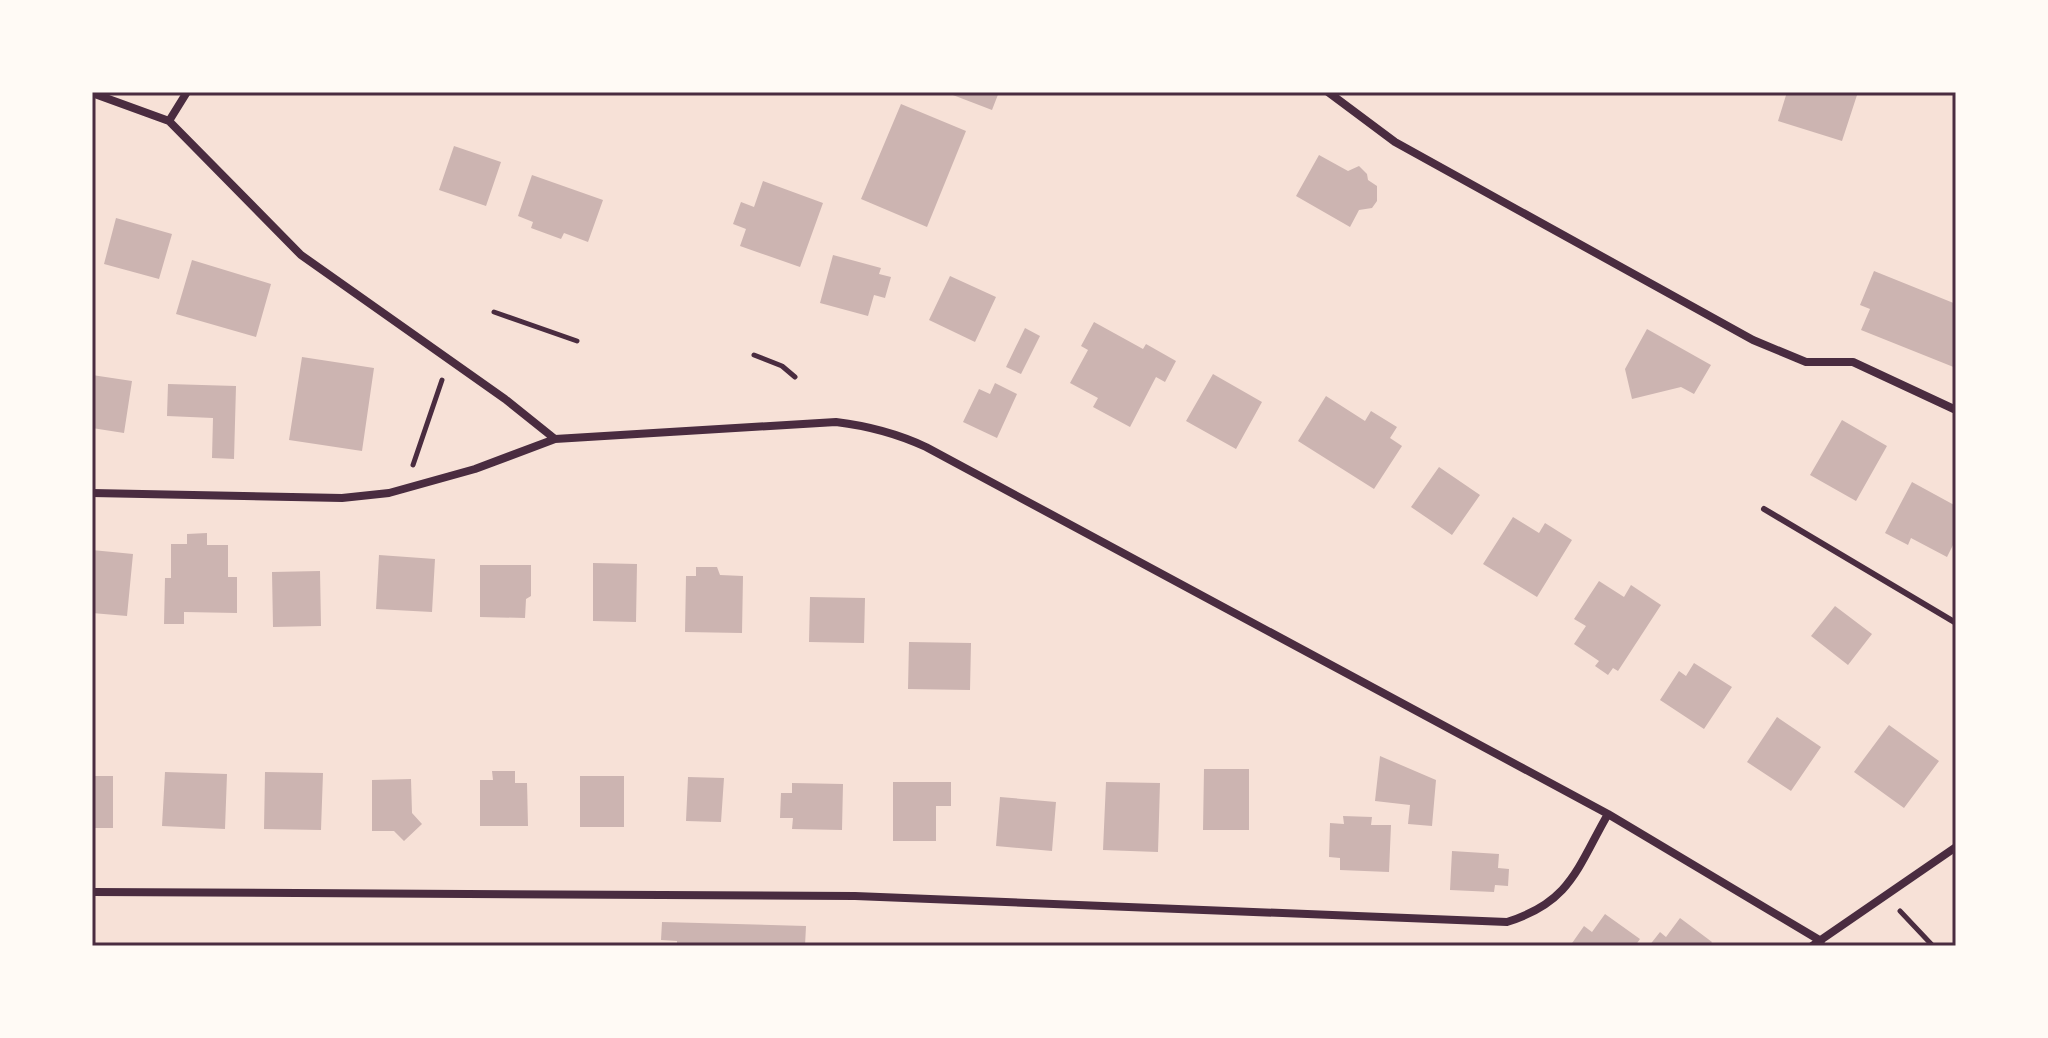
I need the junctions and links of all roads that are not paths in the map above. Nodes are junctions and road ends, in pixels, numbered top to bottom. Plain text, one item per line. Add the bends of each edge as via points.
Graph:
1 (187, 92) edge
2 (1328, 92) edge
3 (92, 93) edge
4 (169, 121) junction
5 (1956, 410) edge
6 (555, 439) junction
7 (92, 493) edge
8 (1764, 509) dead end
9 (1956, 623) edge
10 (1608, 814) junction
11 (1956, 847) edge
12 (92, 892) edge
13 (1821, 941) junction
14 (1812, 946) edge

1 - 4 street
2 - 5 street via 1395,142 1753,340 1806,362 1853,362
3 - 4 street
4 - 6 street via 301,255
6 - 7 street via 405,489 342,498
6 - 10 street via 836,422 897,433
8 - 9 lane
10 - 12 street via 1565,889 1531,914 1507,922 855,896
10 - 13 street
11 - 13 street
13 - 14 street

